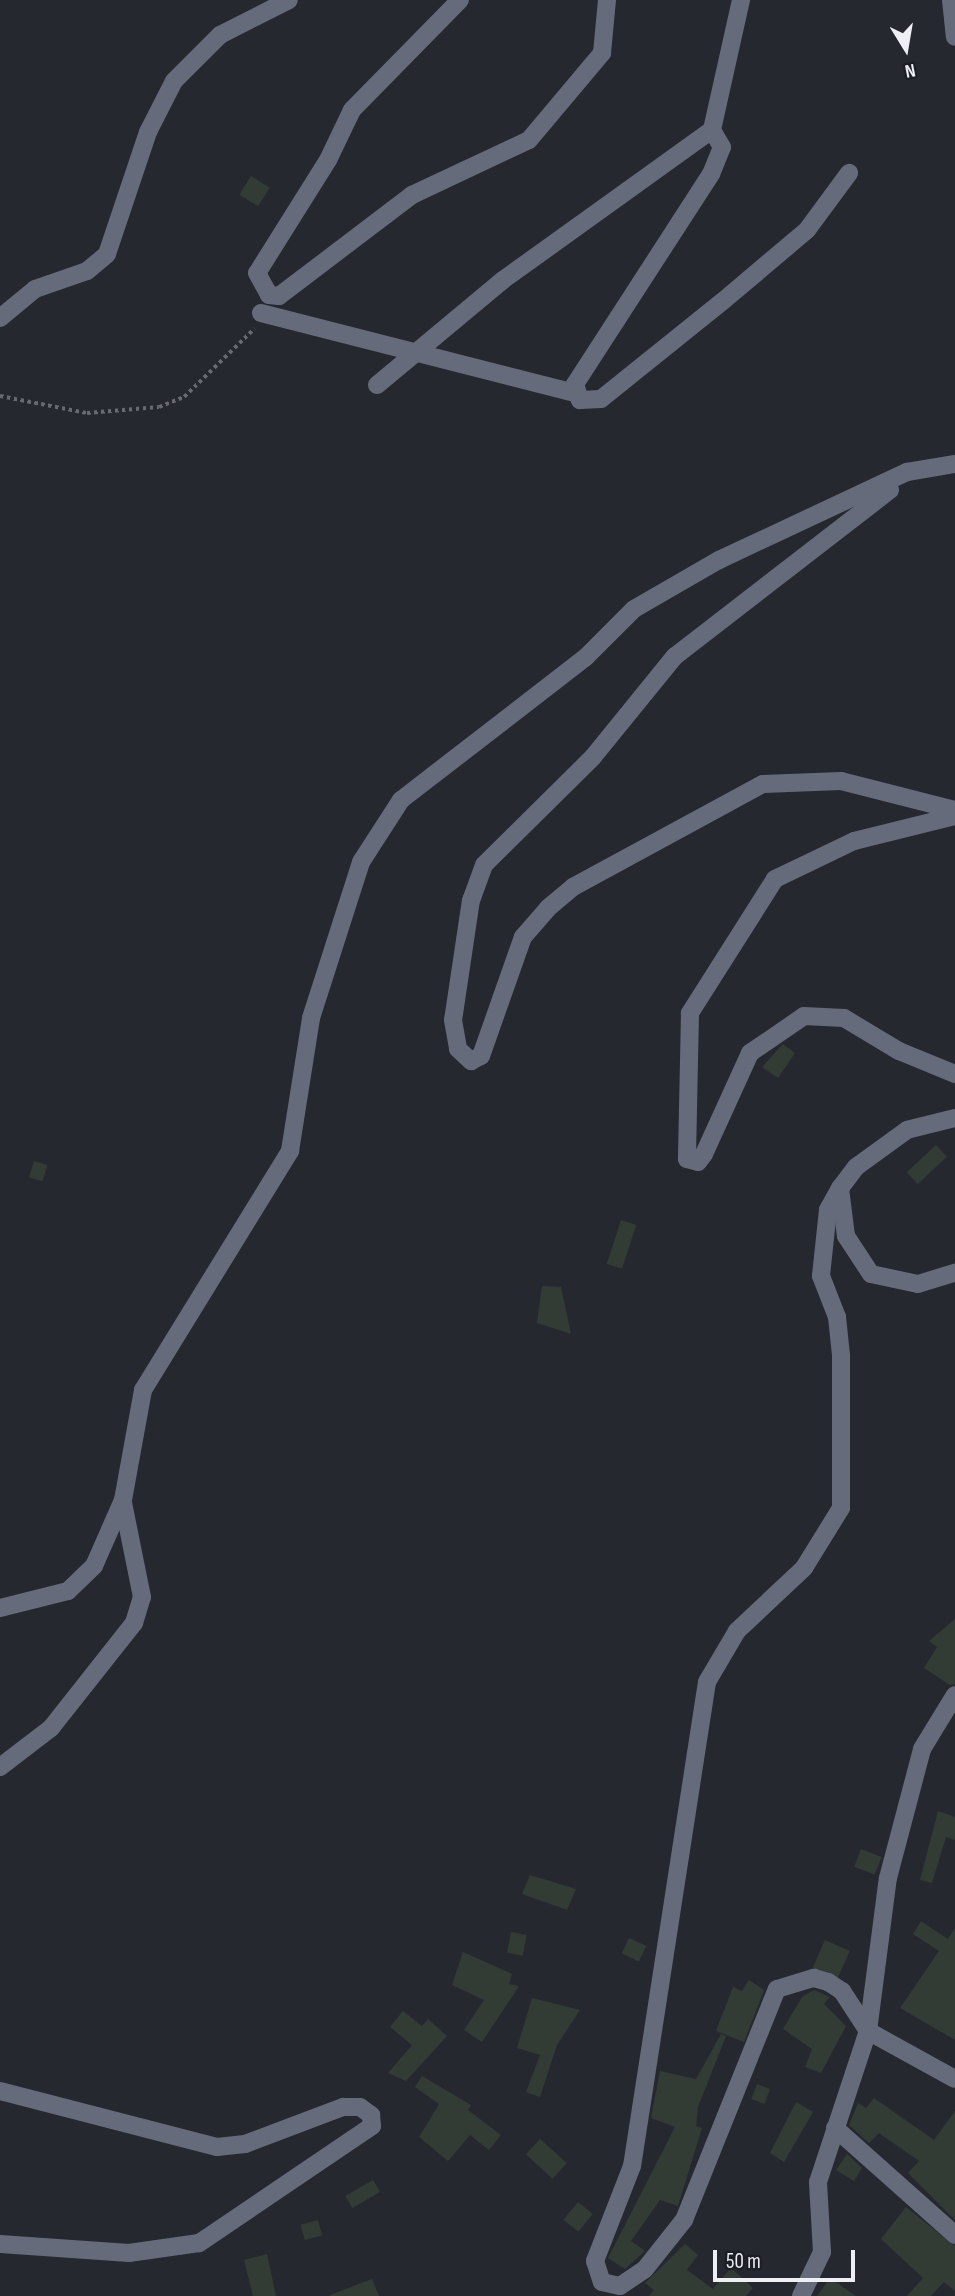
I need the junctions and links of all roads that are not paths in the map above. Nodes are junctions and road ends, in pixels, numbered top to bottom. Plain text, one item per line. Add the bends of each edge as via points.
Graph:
1 (289, 0) edge
2 (460, 0) edge
3 (607, 0) edge
4 (741, 0) edge
5 (951, 0) edge
6 (955, 37) edge
7 (712, 130) junction
8 (849, 173) dead end
9 (261, 313) road end
10 (0, 318) edge
11 (415, 350) junction
12 (377, 385) dead end
13 (575, 393) junction
14 (955, 464) edge
15 (920, 469) junction
16 (955, 810) edge
17 (955, 816) edge
18 (955, 1074) edge
19 (955, 1118) edge
20 (840, 1188) junction
21 (955, 1273) edge
22 (122, 1500) junction
23 (0, 1608) edge
24 (955, 1695) edge
25 (0, 1767) edge
26 (868, 2031) junction
27 (955, 2079) edge
28 (0, 2091) edge
29 (835, 2128) junction
30 (955, 2235) edge
31 (0, 2244) edge
32 (621, 2291) edge
33 (802, 2296) edge

1 - 10 street via 220,35 195,53 174,81 148,132 107,254 87,271 35,289
2 - 3 street via 352,110 328,160 257,273 269,295 279,296 412,195 528,140 602,54
4 - 7 street
5 - 6 street
7 - 11 street
7 - 13 street via 722,147 711,174 625,302
8 - 13 street via 807,230 601,399 588,403
9 - 11 street
11 - 12 street
11 - 13 street
14 - 15 street
15 - 16 street via 675,656 593,757 484,865 471,900 453,1020 458,1049 471,1061 481,1056 523,937 556,901 763,784 841,781
15 - 22 street via 719,560 634,609 586,657 431,771 374,834 311,1018 290,1151 143,1390
17 - 18 street via 854,841 775,879 690,1013 687,1159 698,1162 704,1154 750,1053 804,1016 844,1018 899,1051
19 - 20 street via 907,1130 856,1167
20 - 21 street via 846,1236 871,1274 918,1284
20 - 32 street via 828,1210 821,1276 837,1317 841,1356 841,1508 783,1594 718,1656 707,1682 632,2166 595,2261 603,2282
22 - 23 street via 94,1566 68,1591
22 - 25 street via 142,1597 134,1623 51,1728
24 - 26 street via 922,1749 894,1858
26 - 27 street
26 - 29 street
26 - 32 street via 842,1991 828,1982 814,1978 777,1989 684,2220
28 - 31 street via 217,2147 246,2144 342,2107 360,2107 371,2115 372,2126 199,2243 129,2253
29 - 30 street
29 - 33 street via 818,2182 822,2252

